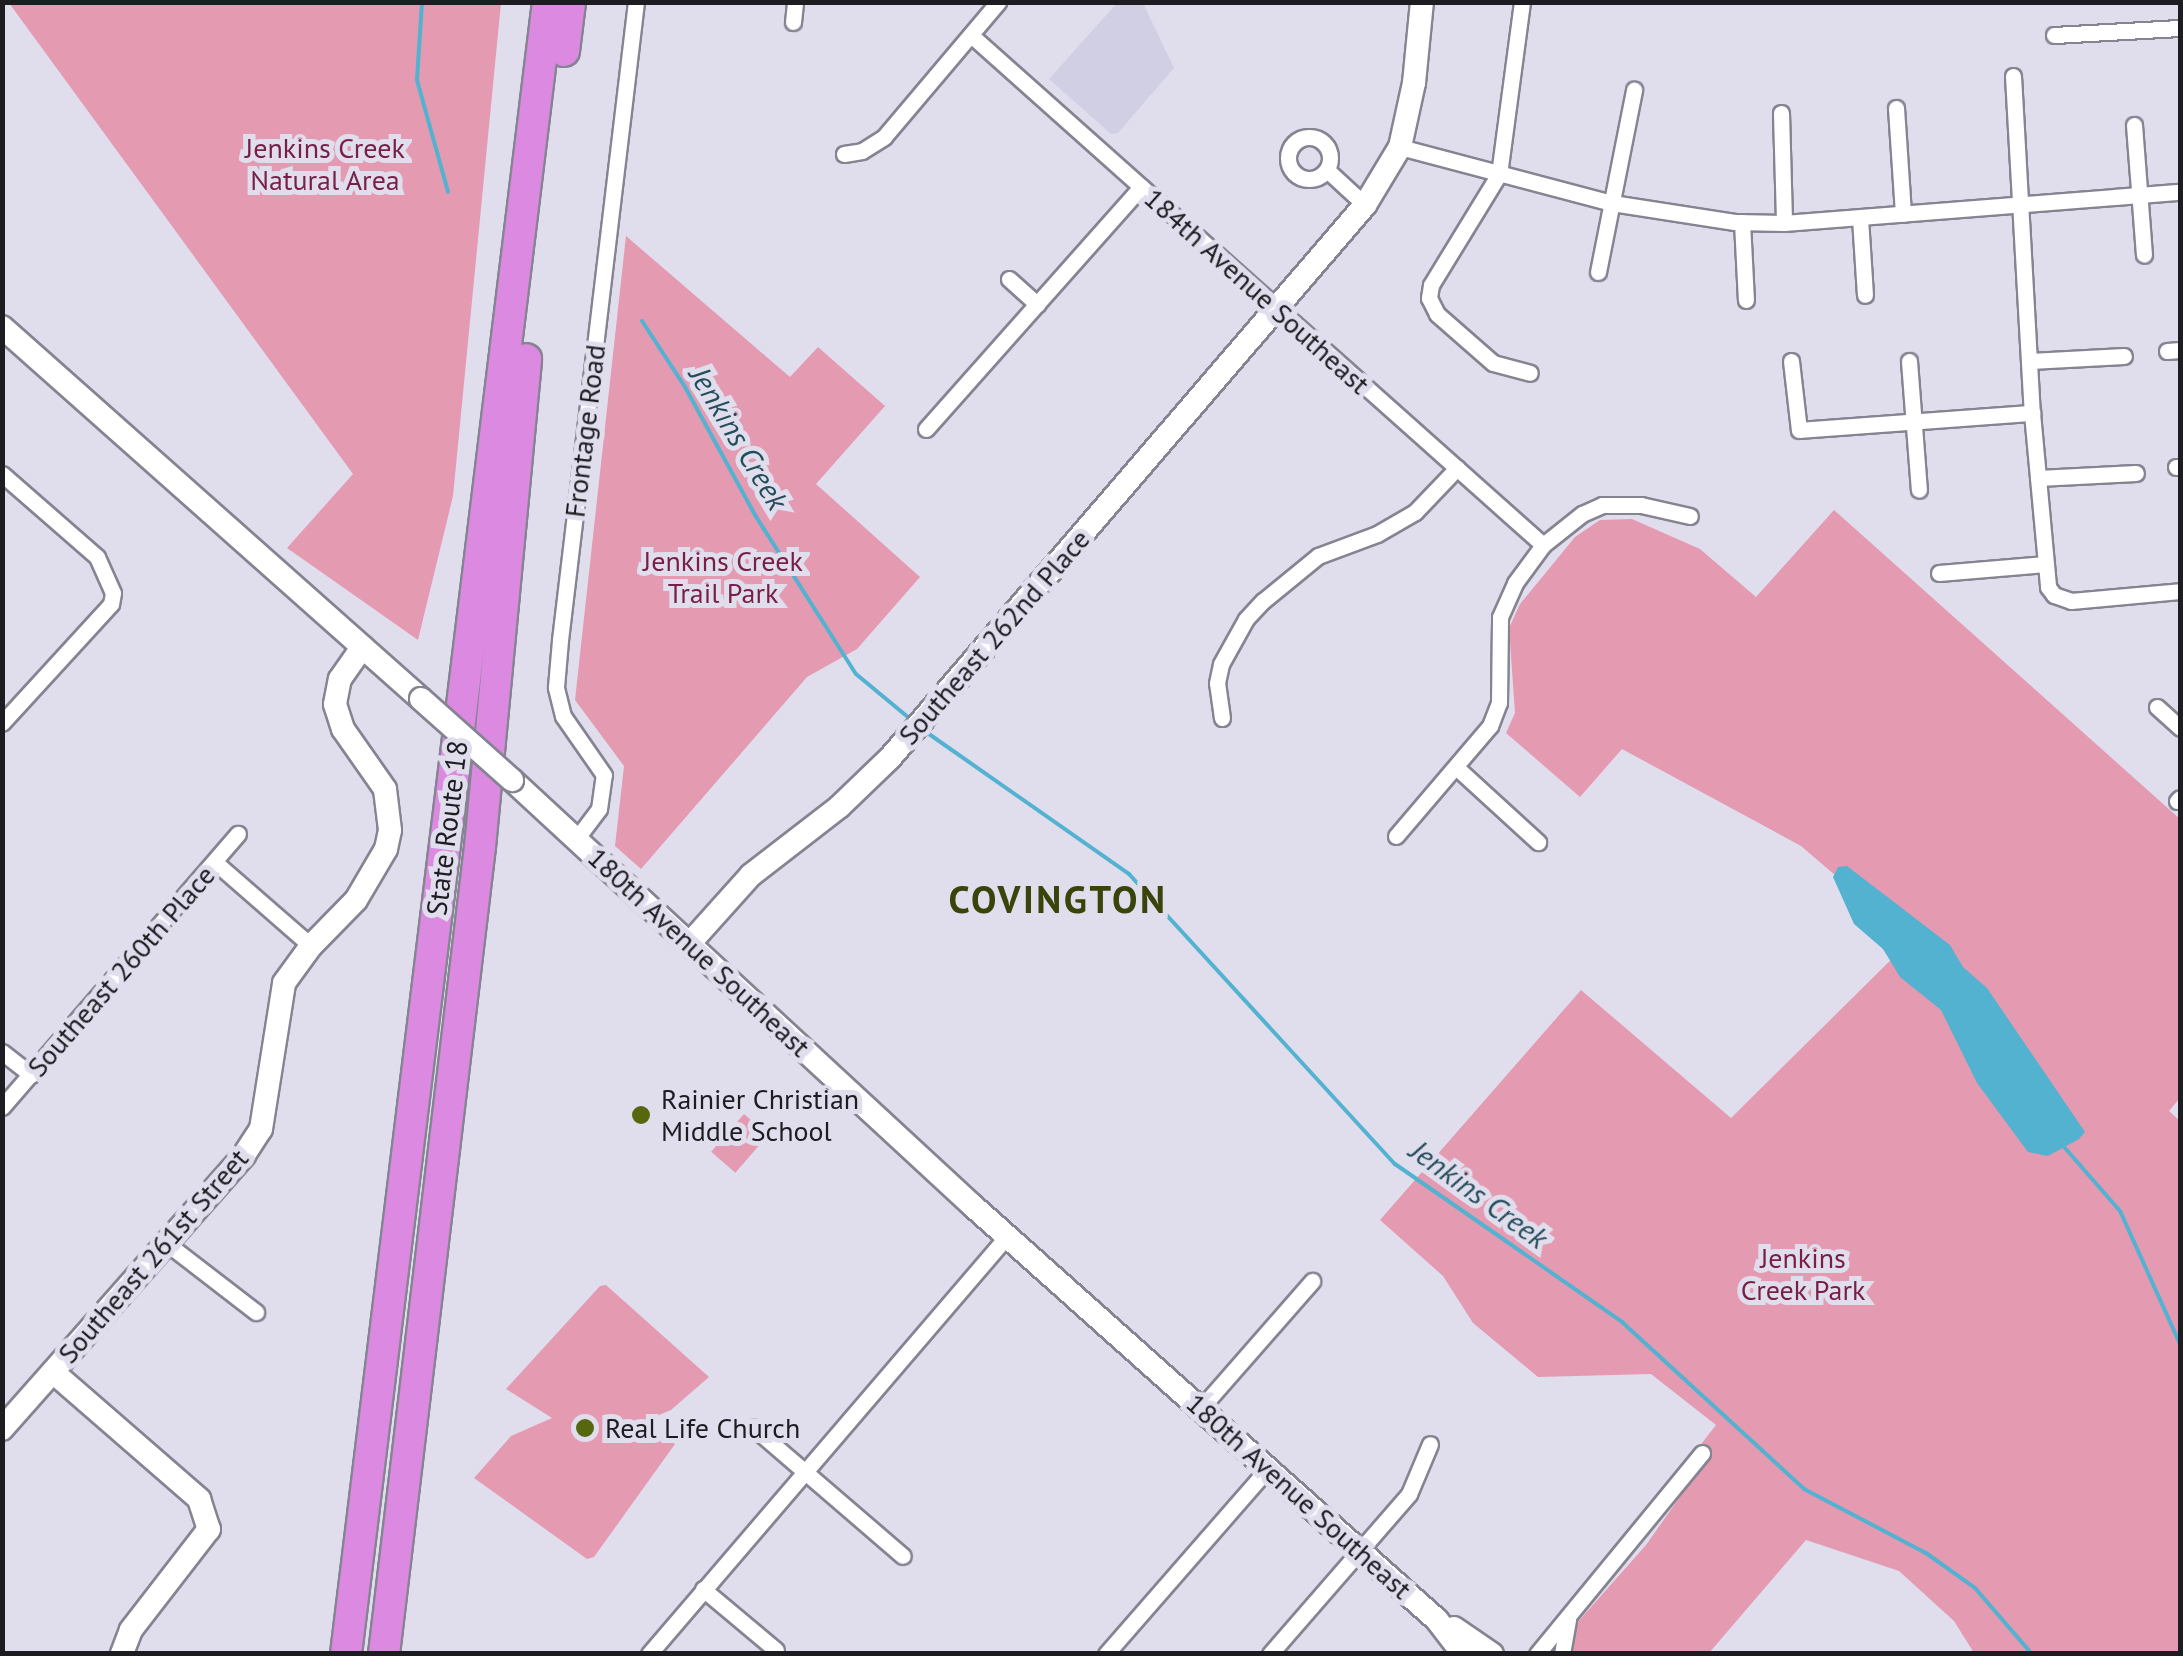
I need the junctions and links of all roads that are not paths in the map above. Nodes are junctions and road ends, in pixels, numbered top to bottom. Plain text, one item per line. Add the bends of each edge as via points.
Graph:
1 (548, 2) edge
2 (570, 2) edge
3 (636, 2) edge
4 (795, 2) edge
5 (998, 2) edge
6 (1422, 2) edge
7 (1522, 2) edge
8 (793, 22) dead end
9 (2180, 28) edge
10 (2054, 35) dead end
11 (972, 36) junction
12 (2013, 76) dead end
13 (1634, 90) dead end
14 (1896, 108) dead end
15 (1781, 113) dead end
16 (2134, 125) dead end
17 (1400, 146) junction
18 (844, 154) dead end
19 (1327, 170) dead end
20 (1499, 174) junction
21 (1141, 187) junction
22 (2180, 192) edge
23 (536, 194) junction
24 (2140, 195) junction
25 (1612, 203) junction
26 (1365, 205) junction
27 (2018, 205) junction
28 (1903, 214) junction
29 (1860, 218) junction
30 (1742, 222) junction
31 (1784, 223) junction
32 (2144, 254) dead end
33 (526, 270) junction
34 (1598, 272) dead end
35 (1009, 279) dead end
36 (1866, 295) dead end
37 (1746, 300) dead end
38 (1037, 304) junction
39 (1276, 307) junction
40 (2, 327) edge
41 (2124, 356) dead end
42 (1792, 361) dead end
43 (1910, 361) dead end
44 (2030, 361) junction
45 (1530, 373) dead end
46 (2032, 413) junction
47 (1914, 422) junction
48 (926, 429) dead end
49 (1457, 468) junction
50 (2, 474) edge
51 (2136, 474) dead end
52 (2038, 478) junction
53 (1919, 490) dead end
54 (1690, 516) dead end
55 (1543, 545) junction
56 (2046, 564) junction
57 (1939, 572) dead end
58 (2180, 590) edge
59 (362, 647) junction
60 (2157, 707) dead end
61 (1222, 718) dead end
62 (2, 723) edge
63 (2180, 728) edge
64 (1458, 768) junction
65 (238, 834) dead end
66 (1396, 836) dead end
67 (577, 838) junction
68 (1538, 842) dead end
69 (216, 863) junction
70 (690, 943) junction
71 (311, 946) junction
72 (2, 1052) edge
73 (30, 1075) junction
74 (2, 1107) edge
75 (1007, 1236) junction
76 (166, 1242) junction
77 (1312, 1281) dead end
78 (256, 1312) dead end
79 (53, 1372) junction
80 (1201, 1408) junction
81 (754, 1428) dead end
82 (2, 1429) edge
83 (1430, 1444) dead end
84 (1702, 1453) dead end
85 (1268, 1468) junction
86 (803, 1470) junction
87 (1360, 1550) junction
88 (903, 1556) dead end
89 (703, 1589) junction
90 (1569, 1615) junction
91 (1437, 1620) junction
92 (776, 1650) dead end
93 (122, 1654) edge
94 (346, 1654) edge
95 (384, 1654) edge
96 (648, 1654) edge
97 (1106, 1654) edge
98 (1270, 1654) edge
99 (1463, 1654) edge
100 (1492, 1654) edge
101 (1537, 1654) edge
102 (1562, 1654) edge

1 - 23 highway, State Route 18
2 - 23 highway, State Route 18
3 - 67 street, Frontage Road via 558,656 563,716 604,774 599,809
4 - 8 street
5 - 11 street
6 - 17 street, Southeast 262nd Place
7 - 20 street
9 - 10 street
11 - 18 street via 884,137
11 - 21 street, 184th Avenue Southeast
12 - 27 street
13 - 25 street
14 - 28 street
15 - 31 street
16 - 24 street
17 - 20 street
17 - 26 street, Southeast 262nd Place
19 - 26 street
20 - 25 street
20 - 45 street via 1431,285 1430,304 1493,363
21 - 38 street
21 - 39 street, 184th Avenue Southeast
22 - 24 street
23 - 33 highway, State Route 18
24 - 27 street
24 - 32 street
25 - 30 street
25 - 34 street
26 - 39 street, Southeast 262nd Place
27 - 28 street
27 - 44 street
28 - 29 street
29 - 31 street
29 - 36 street
30 - 31 street
30 - 37 street
33 - 94 highway, State Route 18
33 - 95 highway, State Route 18 via 480,846
35 - 38 street
38 - 48 street
39 - 49 street, 184th Avenue Southeast
39 - 70 street, Southeast 262nd Place via 890,758 751,875
40 - 59 street, 180th Avenue Southeast
41 - 44 street
42 - 47 street via 1798,430
43 - 47 street
44 - 46 street
46 - 47 street
46 - 52 street
47 - 53 street
49 - 55 street, 184th Avenue Southeast
49 - 61 street via 1415,512 1318,556 1246,619 1221,664
50 - 62 street via 97,557 112,584 111,604
51 - 52 street
52 - 56 street
54 - 55 street via 1641,504 1602,505
55 - 64 street via 1500,617 1499,703
56 - 57 street
56 - 58 street via 2054,596 2071,600
59 - 67 street, 180th Avenue Southeast, bridge
59 - 71 street, Southeast 261st Street via 340,678 334,704 385,789 390,830 371,880
60 - 63 street
64 - 66 street
64 - 68 street
65 - 69 street, Southeast 260th Place
67 - 70 street, 180th Avenue Southeast
69 - 71 street
69 - 73 street, Southeast 260th Place
70 - 75 street, 180th Avenue Southeast
71 - 76 street, Southeast 261st Street via 279,1001 261,1130
72 - 73 street
73 - 74 street, Southeast 260th Place
75 - 80 street, 180th Avenue Southeast
75 - 86 street
76 - 78 street
76 - 79 street, Southeast 261st Street
77 - 80 street
79 - 82 street, Southeast 261st Street
79 - 93 street via 199,1500 209,1530 131,1630
80 - 85 street, 180th Avenue Southeast
81 - 86 street
83 - 87 street via 1409,1494
84 - 90 street
85 - 87 street, 180th Avenue Southeast
85 - 97 street
86 - 88 street
86 - 89 street
87 - 91 street, 180th Avenue Southeast
87 - 98 street
89 - 92 street
89 - 96 street
90 - 101 street
90 - 102 street
91 - 99 street, 180th Avenue Southeast
91 - 100 street, 180th Avenue Southeast

